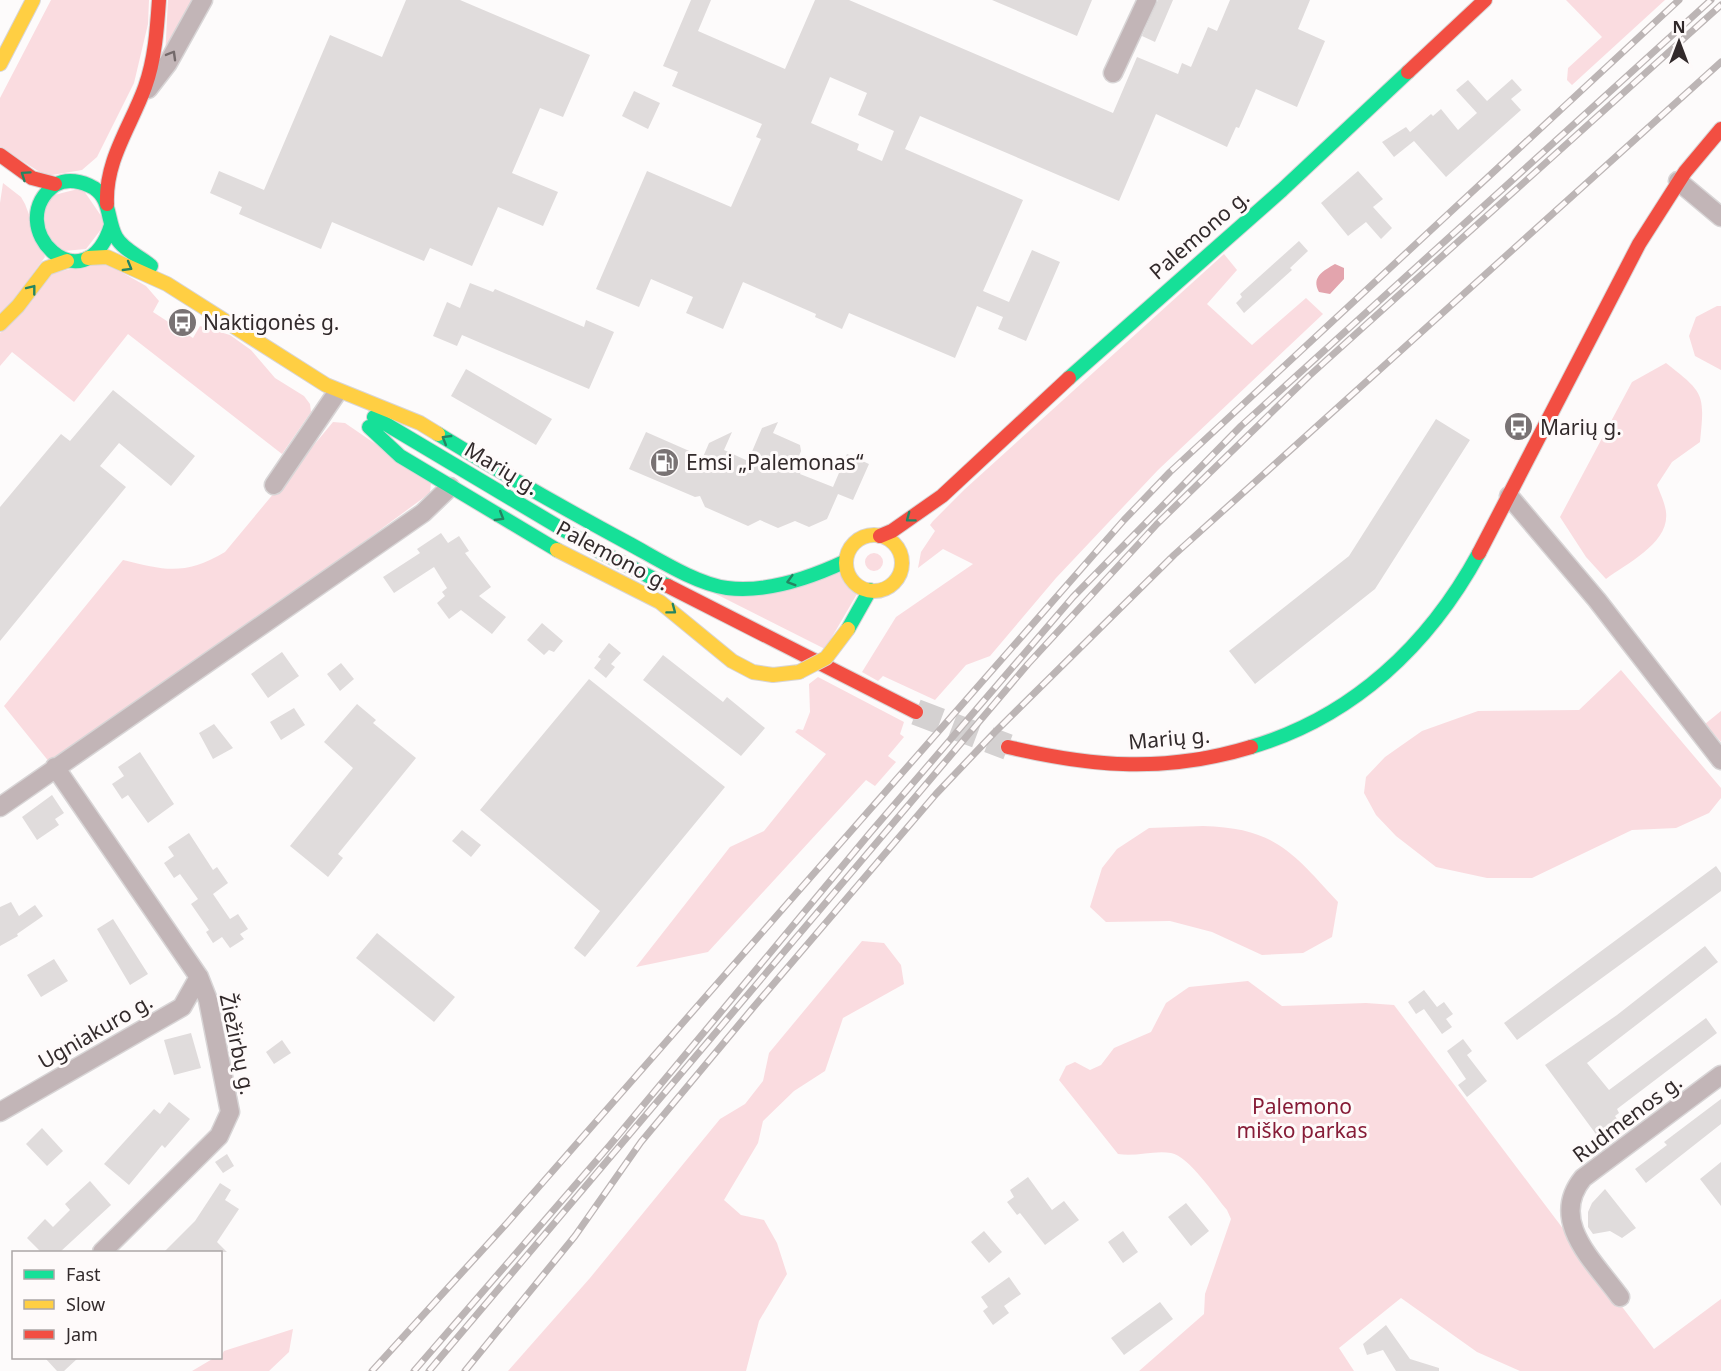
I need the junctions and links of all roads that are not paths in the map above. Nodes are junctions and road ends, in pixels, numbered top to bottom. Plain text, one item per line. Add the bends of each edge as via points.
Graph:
1 (33, 0) edge
2 (159, 0) edge
3 (203, 0) edge
4 (1147, 0) edge
5 (1485, 0) edge
6 (0, 64) edge
7 (1113, 73) dead end
8 (138, 102) junction
9 (1721, 129) edge
10 (122, 135) junction
11 (0, 155) edge
12 (74, 181) junction
13 (1678, 181) junction
14 (55, 184) junction
15 (27, 200) dead end
16 (107, 204) junction
17 (31, 215) junction
18 (1721, 217) edge
19 (111, 225) junction
20 (88, 258) junction
21 (67, 261) junction
22 (167, 284) junction
23 (0, 324) edge
24 (331, 390) junction
25 (274, 485) dead end
26 (450, 488) junction
27 (1509, 496) junction
28 (939, 498) junction
29 (880, 536) junction
30 (900, 552) junction
31 (846, 561) junction
32 (870, 590) junction
33 (916, 712) tunnel mouth
34 (1008, 747) tunnel mouth
35 (1721, 760) edge
36 (55, 767) junction
37 (0, 807) edge
38 (199, 977) junction
39 (1721, 1075) edge
40 (0, 1112) edge
41 (103, 1251) edge
42 (1620, 1297) dead end

1 - 6 main road
2 - 8 main road via 154,51
8 -> 3 street via 168,63
4 - 7 street
5 - 28 main road, Palemono g.
8 - 10 main road
9 - 13 main road, Marių g.
10 - 12 main road via 96,169
10 - 16 main road via 105,191
14 -> 11 main road via 40,184
12 - 14 main road
12 - 16 main road via 94,188
13 - 18 street
13 - 27 main road, Marių g. via 1633,255
14 - 17 main road via 39,197
15 - 17 main road
16 - 19 main road
17 - 21 main road via 32,231 39,246 51,256
19 - 20 main road via 104,244
19 - 22 main road, Palemono g. via 118,239 146,260
20 - 21 main road
20 -> 22 main road, Palemono g. via 107,257
23 -> 21 main road via 47,268
22 - 24 main road, Palemono g.
24 - 25 street
24 - 26 main road, Palemono g. via 400,456
31 -> 24 main road, Palemono g. via 764,589 736,589 709,583 537,494 420,423
24 - 33 main road, Marių g. via 599,550
26 -> 32 main road, Palemono g., bridge via 549,546 660,602 732,661 753,672 799,672 826,658
26 - 36 street via 423,513
27 - 34 main road, Marių g. via 1444,610 1418,643 1340,708 1296,731 1241,752 1137,766 1052,758
27 - 35 street via 1598,600
28 -> 29 main road, Palemono g.
28 - 30 main road, Palemono g. via 933,512
29 - 30 main road via 895,544
29 - 31 main road, Palemono g. via 861,538 848,552
30 - 32 main road via 901,571 896,580 889,586
31 - 32 main road via 852,580
36 - 37 street
36 - 38 street, Žiežirbų g.
38 - 40 street, Ugniakuro g. via 182,1007
38 - 41 street, Žiežirbų g. via 213,1022 230,1112 227,1123 219,1136
39 - 42 street, Rudmenos g. via 1583,1178 1574,1190 1569,1208 1572,1230

